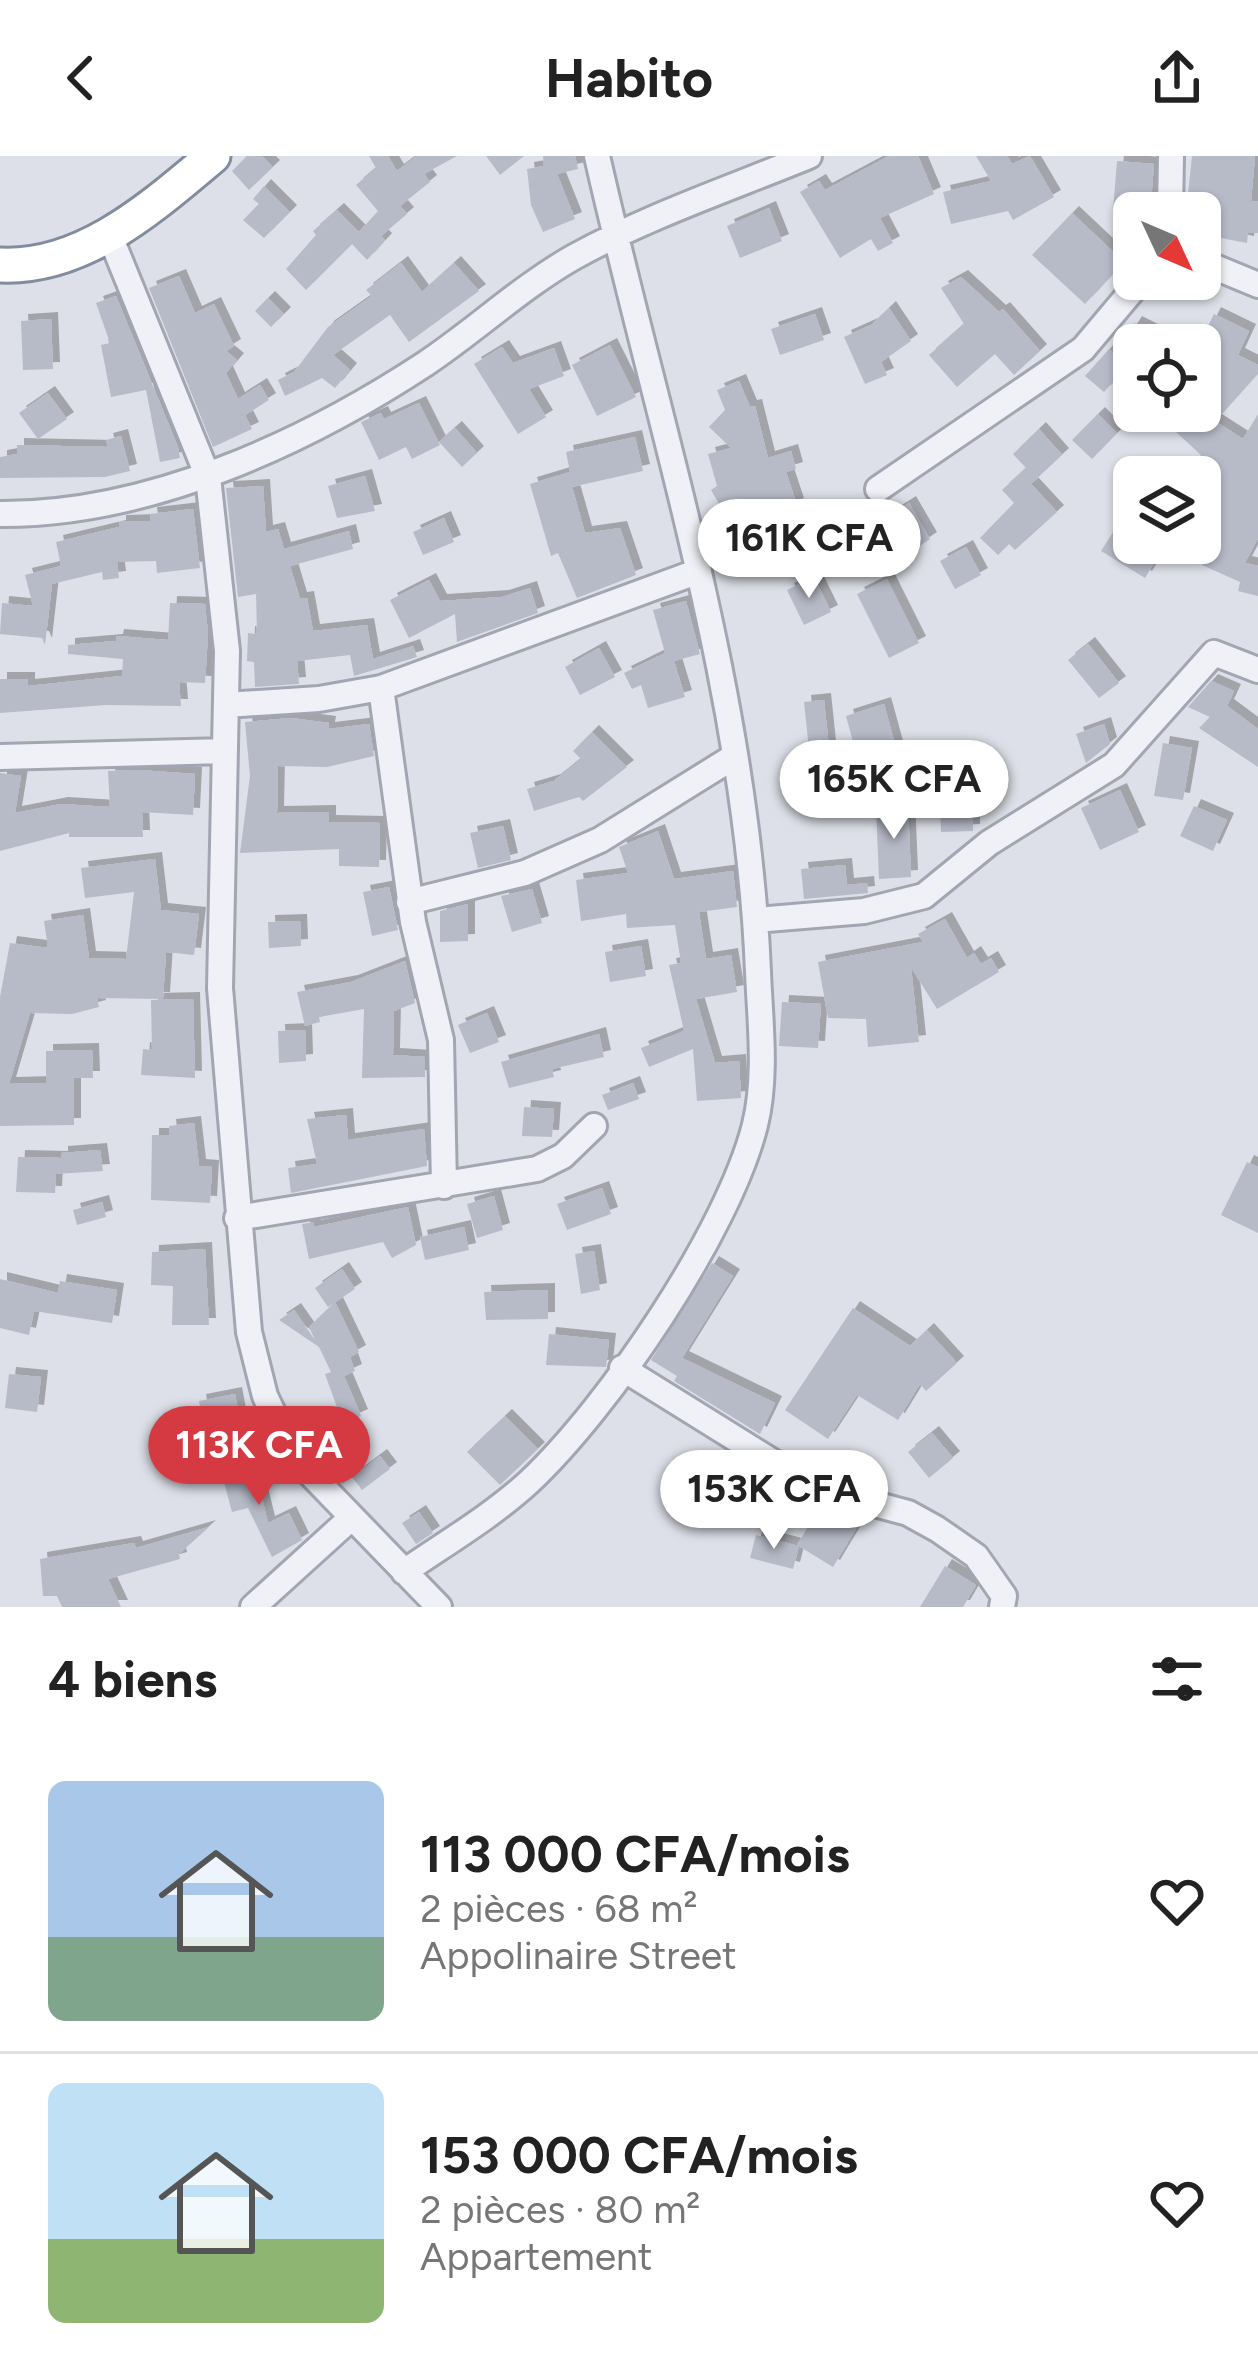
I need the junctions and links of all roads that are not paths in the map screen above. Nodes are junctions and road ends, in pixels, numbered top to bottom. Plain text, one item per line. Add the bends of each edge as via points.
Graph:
1 (213, 156) edge
2 (597, 156) edge
3 (809, 156) edge
4 (1172, 156) edge
5 (1171, 192) edge
6 (110, 236) junction
7 (615, 236) junction
8 (0, 266) edge
9 (1221, 270) edge
10 (1258, 284) edge
11 (1124, 300) edge
12 (208, 477) junction
13 (878, 489) dead end
14 (0, 514) edge
15 (699, 571) junction
16 (1258, 670) edge
17 (381, 688) junction
18 (226, 705) junction
19 (225, 751) junction
20 (0, 757) edge
21 (735, 757) junction
22 (410, 902) junction
23 (756, 920) junction
24 (594, 1126) dead end
25 (444, 1186) junction
26 (237, 1218) junction
27 (622, 1367) junction
28 (350, 1519) junction
29 (404, 1572) junction
30 (253, 1607) edge
31 (439, 1607) edge
32 (1002, 1607) edge

1 - 6 highway
2 - 7 street
3 - 7 street
4 - 5 street
6 - 8 highway via 70,254
6 - 12 street
7 - 12 street via 381,391
7 - 15 street
9 - 10 street
11 - 13 street via 1083,349
12 - 14 street via 109,504
12 - 18 street
15 - 17 street
15 - 21 street
16 - 23 street via 1214,653 1114,765 989,843 924,896 900,906
17 - 18 street
17 - 22 street
18 - 19 street
19 - 20 street
19 - 26 street via 220,988
21 - 22 street via 600,840 525,873
21 - 23 street
22 - 25 street via 441,1040
23 - 27 street via 756,1122 709,1233
24 - 25 street via 537,1169
25 - 26 street
26 - 28 street via 265,1396 294,1457
27 - 29 street via 575,1435 526,1485
27 - 32 street via 815,1488 937,1529 976,1556 1004,1596
28 - 29 street
28 - 30 street
29 - 31 street

